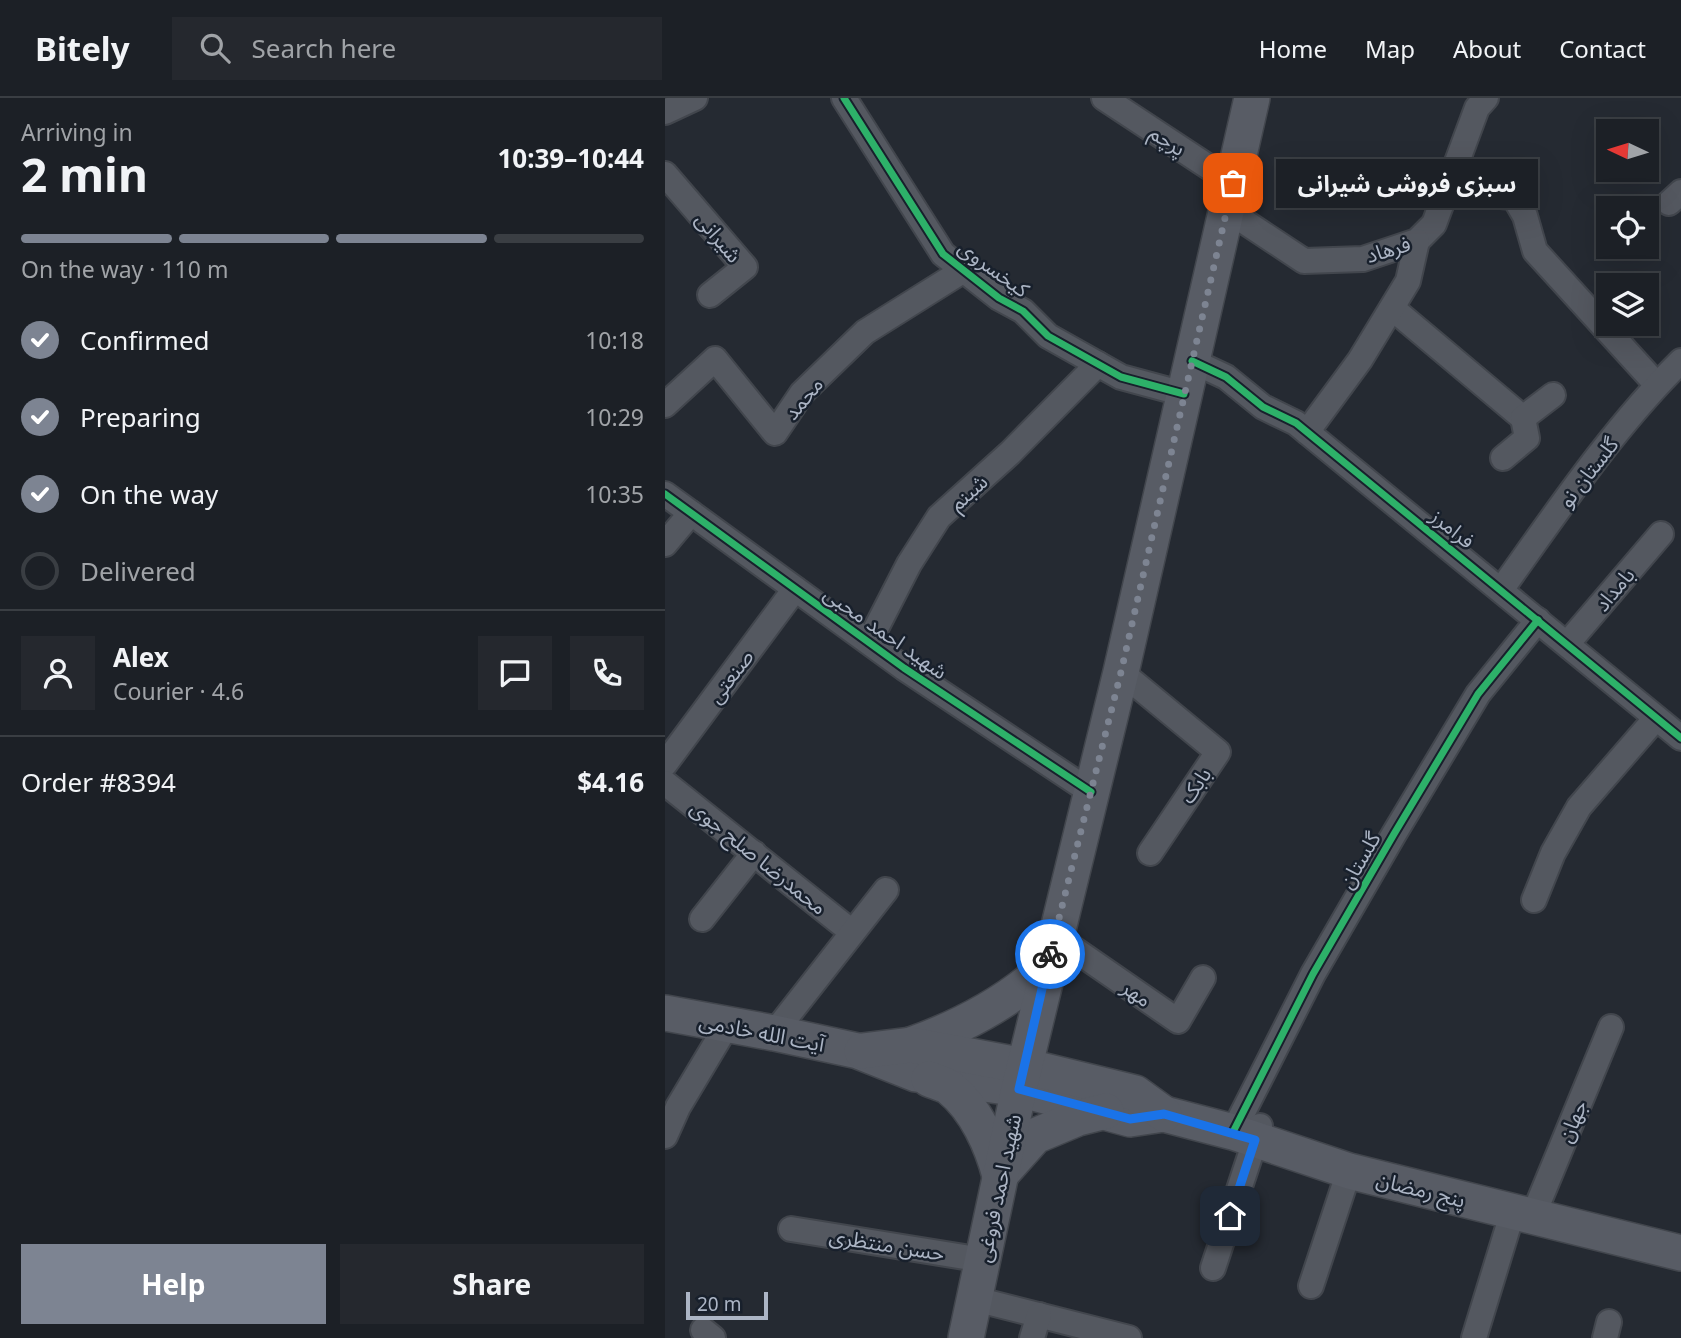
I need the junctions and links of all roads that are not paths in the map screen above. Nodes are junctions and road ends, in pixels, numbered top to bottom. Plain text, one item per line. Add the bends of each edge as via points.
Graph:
1 (695, 98) edge
2 (844, 98) edge
3 (1104, 98) edge
4 (1252, 98) edge
5 (1478, 101) edge
6 (665, 112) edge
7 (665, 174) edge
8 (1446, 192) junction
9 (1230, 197) junction
10 (1417, 242) junction
11 (964, 270) junction
12 (710, 295) dead end
13 (1392, 308) junction
14 (1681, 361) edge
15 (1098, 364) junction
16 (1188, 378) junction
17 (1657, 385) junction
18 (1553, 395) dead end
19 (665, 405) edge
20 (1523, 418) junction
21 (1307, 432) junction
22 (1503, 458) dead end
23 (665, 494) edge
24 (691, 513) junction
25 (1661, 534) dead end
26 (665, 544) edge
27 (795, 589) junction
28 (1501, 590) junction
29 (1538, 620) junction
30 (869, 642) junction
31 (1567, 644) junction
32 (1121, 672) junction
33 (1656, 718) junction
34 (1681, 738) edge
35 (665, 764) edge
36 (665, 783) edge
37 (1091, 792) junction
38 (754, 853) junction
39 (1150, 853) dead end
40 (886, 890) dead end
41 (1534, 900) dead end
42 (702, 919) dead end
43 (852, 932) junction
44 (1051, 951) junction
45 (1203, 978) dead end
46 (665, 1013) edge
47 (727, 1025) junction
48 (1611, 1027) dead end
49 (774, 1033) junction
50 (914, 1060) junction
51 (1021, 1078) junction
52 (1105, 1111) junction
53 (1164, 1114) junction
54 (1250, 1132) junction
55 (665, 1136) edge
56 (1349, 1171) junction
57 (1000, 1176) junction
58 (1523, 1214) junction
59 (791, 1229) dead end
60 (1681, 1253) edge
61 (983, 1260) junction
62 (1213, 1268) dead end
63 (1311, 1286) dead end
64 (975, 1299) junction
65 (1035, 1327) edge
66 (966, 1338) edge
67 (1129, 1338) edge
68 (1474, 1338) edge

1 - 6 street
2 - 11 street, کیخسروی via 943,254
3 - 9 street, پرچم
4 - 9 main road, شهید احمد فروغی
5 - 8 street, فرهاد
7 - 12 street, شیرانی via 745,267
8 - 10 street, فرهاد via 1434,224
8 - 17 street via 1514,197 1535,251
9 - 10 street, فرهاد via 1304,261 1363,259
9 - 16 main road, شهید احمد فروغی
10 - 13 street via 1408,281
11 - 15 street, کیخسروی via 1023,311 1048,337
11 - 19 street, محمد via 865,332 801,393 775,433 715,359
13 - 20 street
13 - 21 street
14 - 17 street, گلستان نو
15 - 16 street, کیخسروی via 1121,377
15 - 30 street, شبنم via 939,517
16 - 21 street, فرامرز via 1226,377 1263,407
16 - 32 main road, شهید احمد فروغی
17 - 28 street, گلستان نو
18 - 20 street
20 - 22 street via 1527,438
21 - 28 street, فرامرز
23 - 24 street, شهید احمد محبی
24 - 26 street
24 - 27 street, شهید احمد محبی
25 - 31 street, بامداد
27 - 30 street, شهید احمد محبی
27 - 35 street, صنعتی
28 - 29 street, فرامرز
29 - 31 street, فرامرز
29 - 54 street, گلستان via 1478,694 1313,974
30 - 37 street, شهید احمد محبی
31 - 33 street, فرامرز
32 - 37 main road, شهید احمد فروغی
32 - 39 street, بابک via 1218,752
33 - 34 street, فرامرز
33 - 41 street via 1579,807
36 - 38 street, محمدرضا صلح جوی
37 - 44 main road, شهید احمد فروغی
38 - 42 street
38 - 43 street, محمدرضا صلح جوی
40 - 43 street
43 - 49 street
44 - 45 street, مهر via 1178,1021
44 - 50 main road via 1027,985 949,1032
44 - 51 main road, شهید احمد فروغی
46 - 47 main road, آیت الله خادمی
47 - 49 main road, آیت الله خادمی
47 - 55 street
48 - 58 street, جهان
49 - 50 main road, آیت الله خادمی
50 - 51 main road, آیت الله خادمی
50 - 57 main road via 966,1105 993,1150
51 - 52 main road, پنج رمضان
51 - 53 main road, پنج رمضان via 1135,1093
51 - 57 main road, شهید احمد فروغی
52 - 53 main road, پنج رمضان via 1130,1119
52 - 57 main road via 1035,1136
53 - 54 main road, پنج رمضان
54 - 56 main road, پنج رمضان
54 - 62 street, گلستان
56 - 58 main road, پنج رمضان
56 - 63 street
57 - 61 main road, شهید احمد فروغی
58 - 60 main road, پنج رمضان
58 - 68 street, جهان
59 - 61 street, حسن منتظری
61 - 64 main road, شهید احمد فروغی
64 - 65 street
64 - 66 main road, شهید احمد فروغی
65 - 67 street

